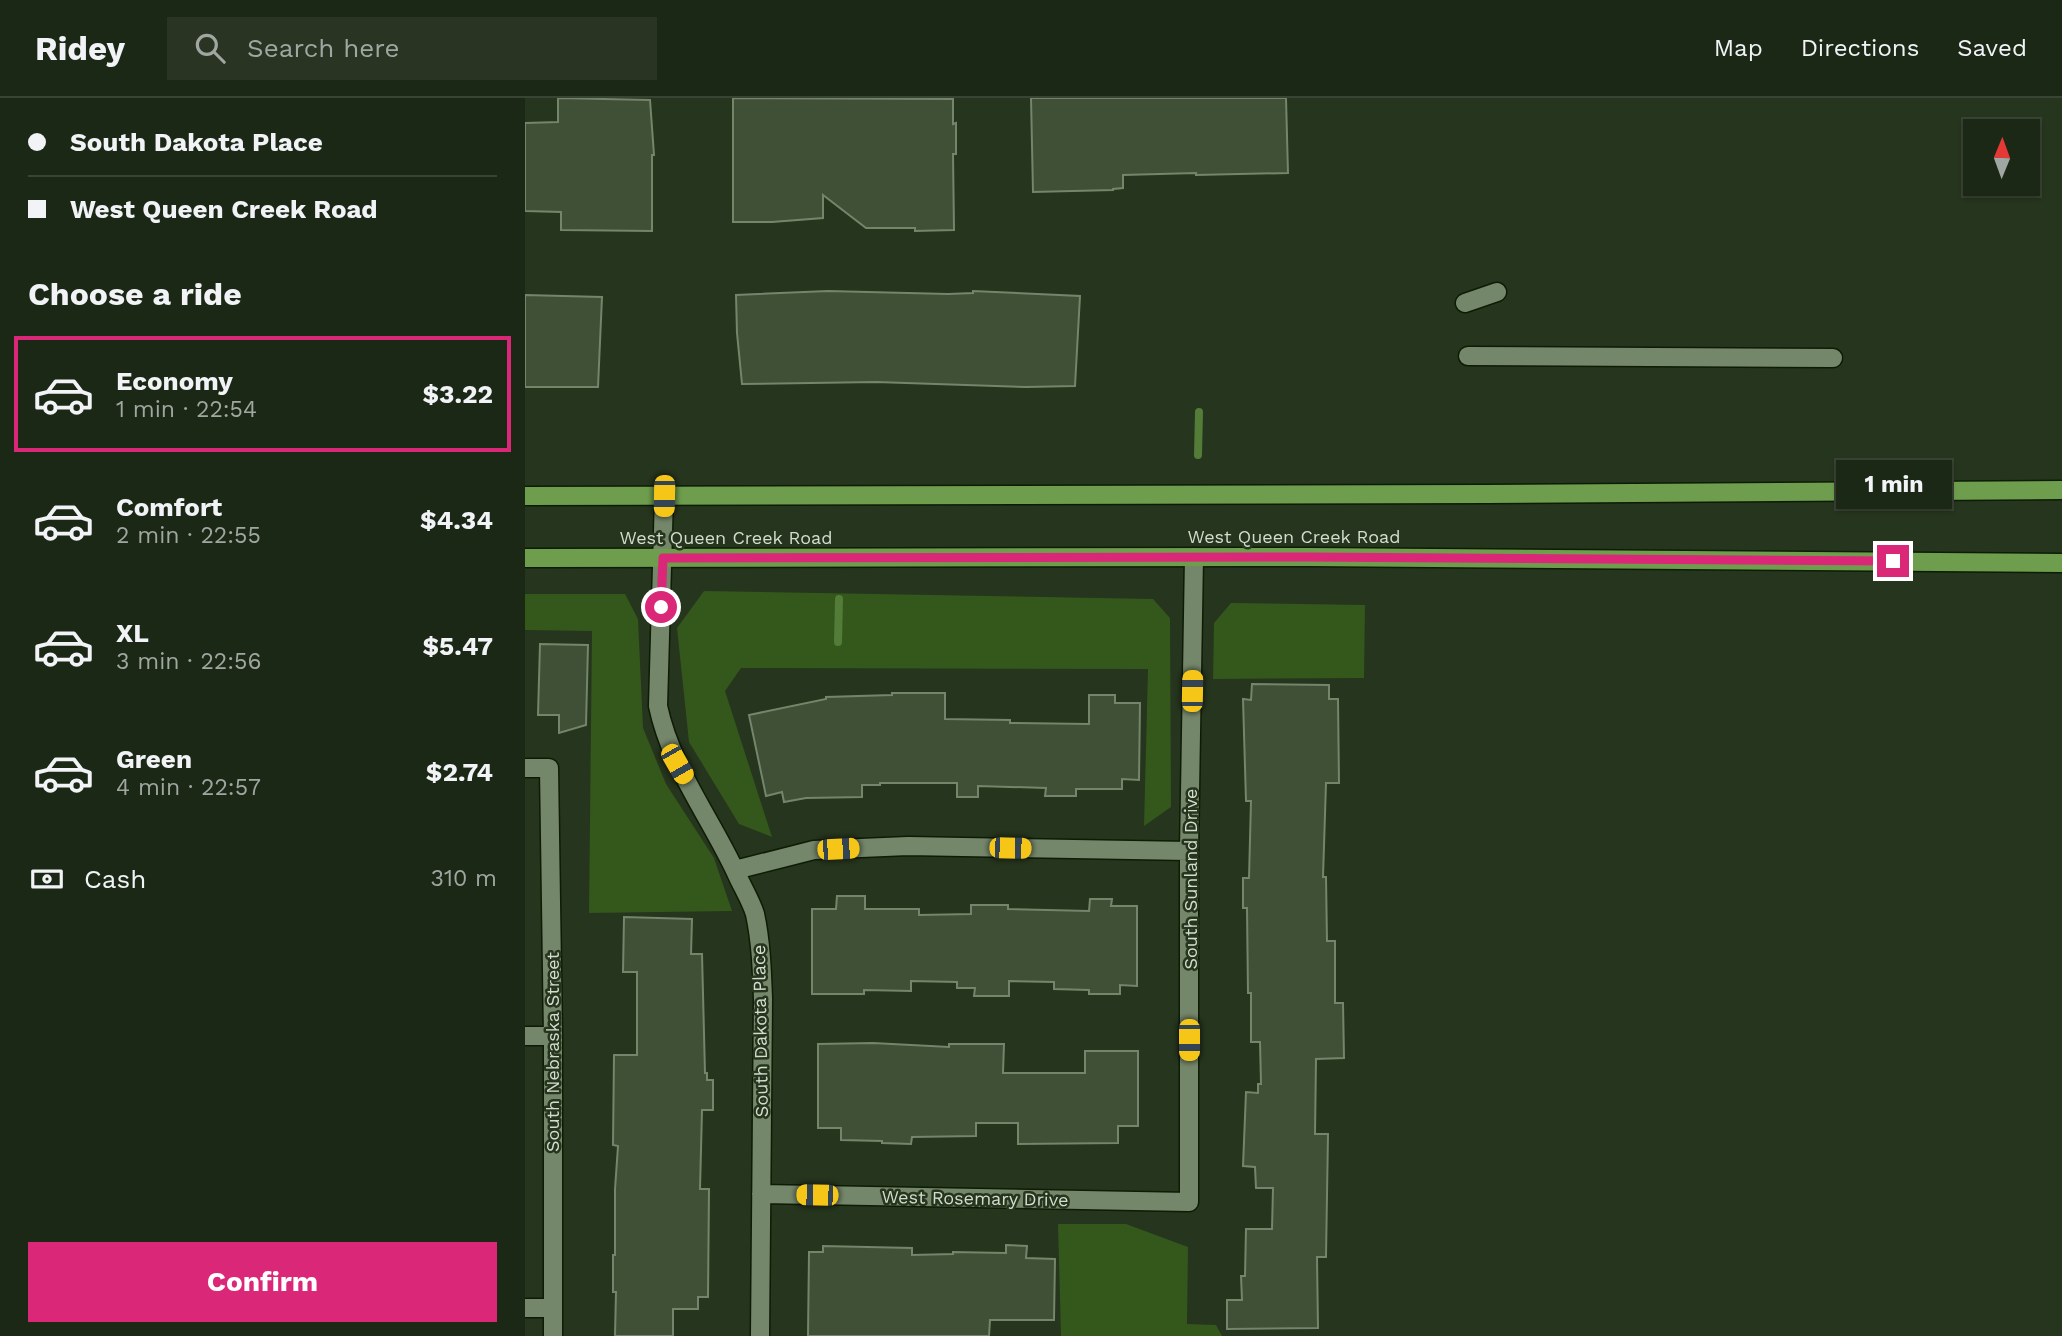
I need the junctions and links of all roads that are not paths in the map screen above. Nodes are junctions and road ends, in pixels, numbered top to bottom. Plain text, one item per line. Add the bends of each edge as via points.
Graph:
1 (1497, 292) dead end
2 (1465, 303) dead end
3 (1468, 355) dead end
4 (1833, 358) dead end
5 (2062, 490) edge
6 (525, 496) edge
7 (664, 496) junction
8 (1194, 557) junction
9 (525, 558) edge
10 (663, 558) junction
11 (2062, 563) edge
12 (525, 768) edge
13 (1189, 851) junction
14 (735, 870) junction
15 (525, 1036) edge
16 (553, 1036) junction
17 (761, 1194) junction
18 (1189, 1202) joint
19 (525, 1308) edge
20 (553, 1308) junction
21 (552, 1336) edge
22 (760, 1336) edge

1 - 2 street
3 - 4 street
5 - 7 main road
6 - 7 main road
7 - 10 street, South Dakota Place
8 - 10 main road, West Queen Creek Road
8 - 11 main road, West Queen Creek Road
8 - 13 street, South Sunland Drive
9 - 10 main road, West Queen Creek Road
10 - 14 street, South Dakota Place via 658,706 664,734
12 - 16 street, South Nebraska Street via 549,768
13 - 14 street via 908,846 814,850
13 - 18 street, South Sunland Drive
14 - 17 street, South Dakota Place via 754,912 761,955
15 - 16 street
16 - 20 street, South Nebraska Street
17 - 18 street, West Rosemary Drive
17 - 22 street, South Dakota Place
19 - 20 street
20 - 21 street, South Nebraska Street

